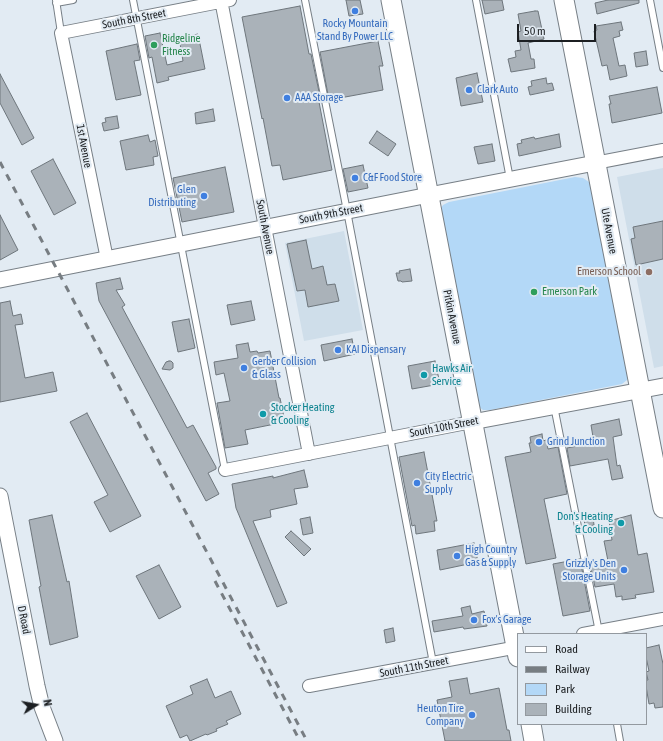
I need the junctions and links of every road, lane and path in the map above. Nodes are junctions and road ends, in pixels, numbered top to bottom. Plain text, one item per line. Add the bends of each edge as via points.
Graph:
1 (73, 0) edge
2 (132, 0) edge
3 (305, 0) edge
4 (391, 0) edge
5 (476, 0) edge
6 (564, 0) edge
7 (650, 0) edge
8 (224, 1) edge
9 (56, 2) edge
10 (136, 18) junction
11 (61, 33) junction
12 (663, 68) edge
13 (663, 150) edge
14 (595, 163) junction
15 (510, 179) junction
16 (429, 195) junction
17 (347, 211) junction
18 (265, 228) junction
19 (181, 244) junction
20 (107, 259) junction
21 (0, 280) edge
22 (663, 386) edge
23 (640, 390) junction
24 (554, 406) junction
25 (472, 422) junction
26 (389, 438) junction
27 (309, 454) junction
28 (225, 470) joint
29 (0, 496) edge
30 (663, 508) edge
31 (2, 513) edge
32 (663, 619) edge
33 (599, 632) edge
34 (517, 650) edge
35 (433, 663) junction
36 (309, 686) dead end
37 (531, 725) edge
38 (617, 725) edge
39 (55, 741) edge
40 (534, 741) edge
41 (620, 741) edge

1 - 9 lane
2 - 10 lane
3 - 17 lane
4 - 16 main road, Pitkin Avenue
5 - 15 lane
6 - 14 main road, Ute Avenue
7 - 12 lane
8 - 10 street, South 8th Street
8 - 18 street, South Avenue
9 - 11 lane
10 - 11 street, South 8th Street
10 - 19 lane
11 - 20 street, 1st Avenue
13 - 14 street, South 9th Street
14 - 15 street, South 9th Street
14 - 23 main road, Ute Avenue
15 - 16 street, South 9th Street
16 - 17 street, South 9th Street
16 - 25 main road, Pitkin Avenue
17 - 18 street, South 9th Street
17 - 26 lane
18 - 19 street, South 9th Street
18 - 27 street, South Avenue
19 - 20 street, South 9th Street
19 - 28 lane
20 - 21 street, South 9th Street
22 - 23 street, South 10th Street
23 - 24 street, South 10th Street
23 - 30 main road, Ute Avenue
24 - 25 street, South 10th Street
24 - 33 lane
25 - 26 street, South 10th Street
25 - 34 main road, Pitkin Avenue
26 - 27 street, South 10th Street
26 - 35 lane
27 - 28 street, South 10th Street
29 - 31 street, D Road
31 - 39 street, D Road via 37,686
32 - 33 street
34 - 35 street, South 11th Street
35 - 36 street, South 11th Street
37 - 40 main road
38 - 41 lane

